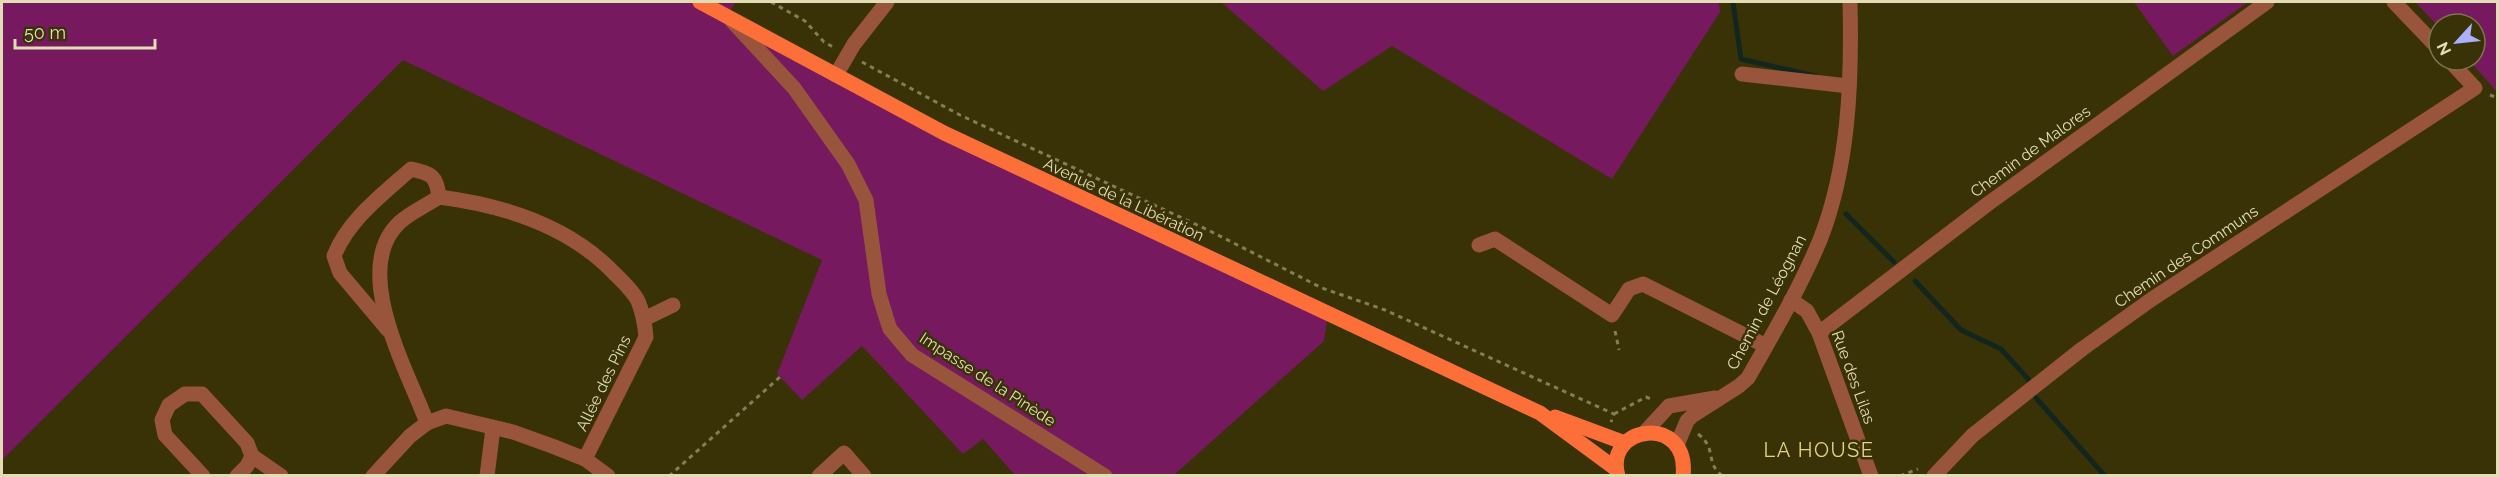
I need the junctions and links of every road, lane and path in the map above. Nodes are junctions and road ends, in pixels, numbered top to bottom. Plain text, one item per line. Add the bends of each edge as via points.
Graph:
1 (700, 2) edge
2 (771, 2) edge
3 (887, 2) edge
4 (1850, 2) edge
5 (2266, 2) edge
6 (2394, 2) edge
7 (778, 3) edge
8 (726, 15) junction
9 (2427, 36) edge
10 (848, 54) junction
11 (2460, 72) edge
12 (1742, 74) dead end
13 (836, 75) junction
14 (1848, 86) junction
15 (440, 197) junction
16 (1479, 245) dead end
17 (1791, 300) junction
18 (673, 306) dead end
19 (644, 319) junction
20 (1819, 333) junction
21 (394, 337) junction
22 (1766, 346) junction
23 (780, 377) dead end
24 (1723, 397) junction
25 (1540, 413) junction
26 (427, 423) junction
27 (493, 428) junction
28 (1645, 432) junction
29 (1607, 436) junction
30 (1625, 443) junction
31 (1677, 445) junction
32 (252, 456) junction
33 (585, 459) junction
34 (1683, 470) edge
35 (1617, 472) edge
36 (203, 476) edge
37 (237, 476) edge
38 (282, 476) edge
39 (373, 476) edge
40 (487, 476) edge
41 (608, 476) edge
42 (669, 476) edge
43 (819, 476) edge
44 (864, 476) edge
45 (1105, 476) edge
46 (1697, 476) edge
47 (1871, 476) edge
48 (1934, 476) edge

1 - 8 main road, Avenue de la Libération
2 - 7 path
3 - 10 street
4 - 14 street, Chemin de Léognan
5 - 20 street, Chemin de Malores via 1989,202
6 - 9 street
7 - 10 path via 805,21 824,42
8 - 13 main road, Avenue de la Libération
8 - 45 street, Impasse de la Pinède via 794,88 848,165 866,200 879,294 890,329 912,355
10 - 13 street
10 - 29 path via 960,115 1208,230 1322,288 1385,310 1614,414
11 - 48 street, Chemin des Communs via 2475,88 2152,300 1973,435
12 - 14 street
13 - 25 main road, Avenue de la Libération via 975,148
14 - 17 street, Chemin de Léognan via 1836,183 1820,240
15 - 19 street, Allée des Pins via 510,212 580,244 625,284
15 - 21 street via 400,222 382,257 381,296
15 - 21 street via 437,183 429,173 411,168 370,206 339,242 334,256 340,273
16 - 22 street via 1495,239 1612,315 1629,289 1643,284
17 - 20 street, Rue des Lilas via 1807,311
17 - 22 street, Chemin de Léognan
18 - 19 street
19 - 33 street, Allée des Pins via 646,337 640,352
20 - 47 street, Rue des Lilas
21 - 26 street
22 - 24 street, Chemin de Léognan via 1748,378
23 - 42 path
24 - 28 street, Chemin de Léognan via 1669,406
24 - 31 street, Chemin de Léognan via 1687,421
25 - 29 main road, Avenue de la Libération
25 - 35 main road, Avenue de la Libération
26 - 27 street via 446,416
26 - 39 street
27 - 33 street
27 - 40 street
28 - 30 main road
28 - 31 main road via 1666,436
29 - 30 main road, Avenue de la Libération
30 - 35 main road
31 - 34 main road
32 - 36 street via 247,443 202,394 185,394 169,405 162,420 165,435
32 - 37 street
32 - 38 street
33 - 41 street
34 - 46 main road
43 - 44 street via 844,453

